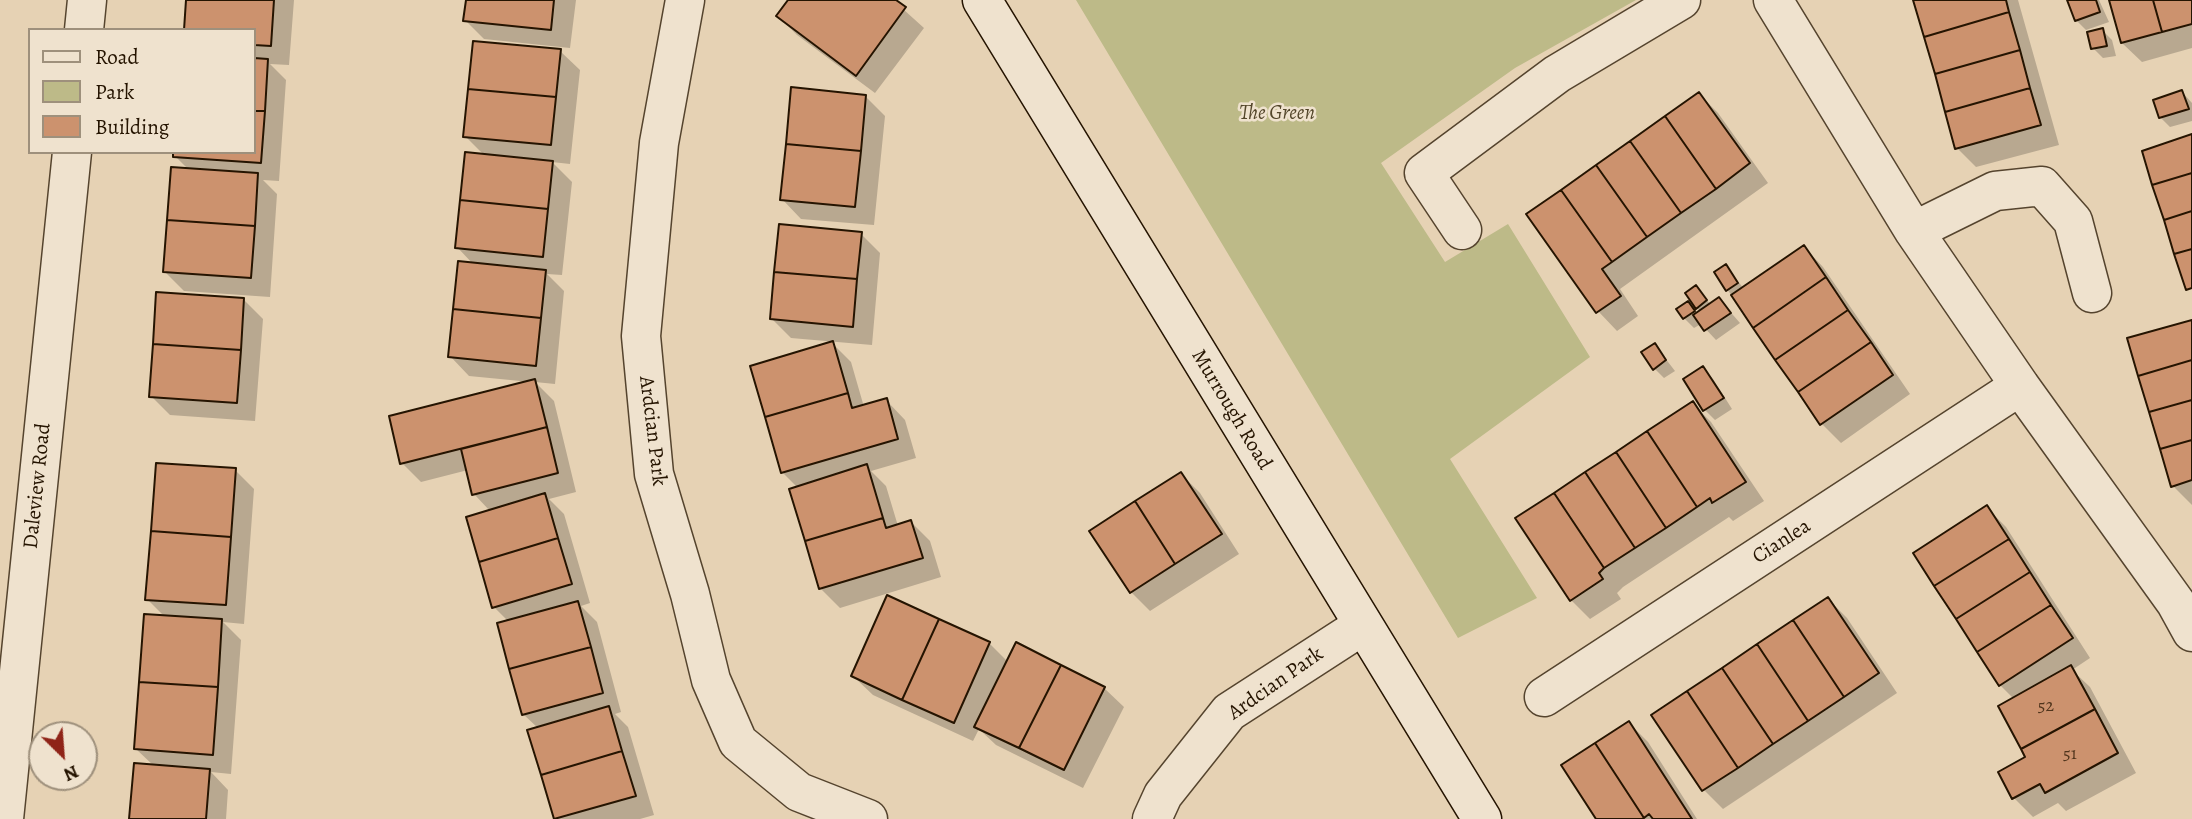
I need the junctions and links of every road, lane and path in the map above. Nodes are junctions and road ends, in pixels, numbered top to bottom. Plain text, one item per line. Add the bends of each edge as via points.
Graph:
1 (87, 0) edge
2 (685, 0) edge
3 (982, 0) edge
4 (1681, 0) edge
5 (1773, 0) edge
6 (84, 28) edge
7 (72, 154) edge
8 (1462, 230) dead end
9 (1914, 231) junction
10 (2092, 293) dead end
11 (2020, 386) junction
12 (2187, 611) edge
13 (1362, 626) junction
14 (1544, 697) dead end
15 (5, 819) edge
16 (868, 819) edge
17 (1152, 819) edge
18 (1482, 819) edge

1 - 6 street
2 - 16 street, Ardcian Park via 659,143 641,336 654,474 711,680 738,742 799,792
3 - 13 street, Murrough Road
4 - 8 street via 1557,74 1424,173
5 - 9 street
7 - 15 street, Daleview Road
9 - 10 street via 1995,191 2042,186 2073,221
9 - 11 street
11 - 12 street
11 - 14 street, Cianlea
13 - 17 street, Ardcian Park via 1229,712 1163,795
13 - 18 street, Murrough Road

